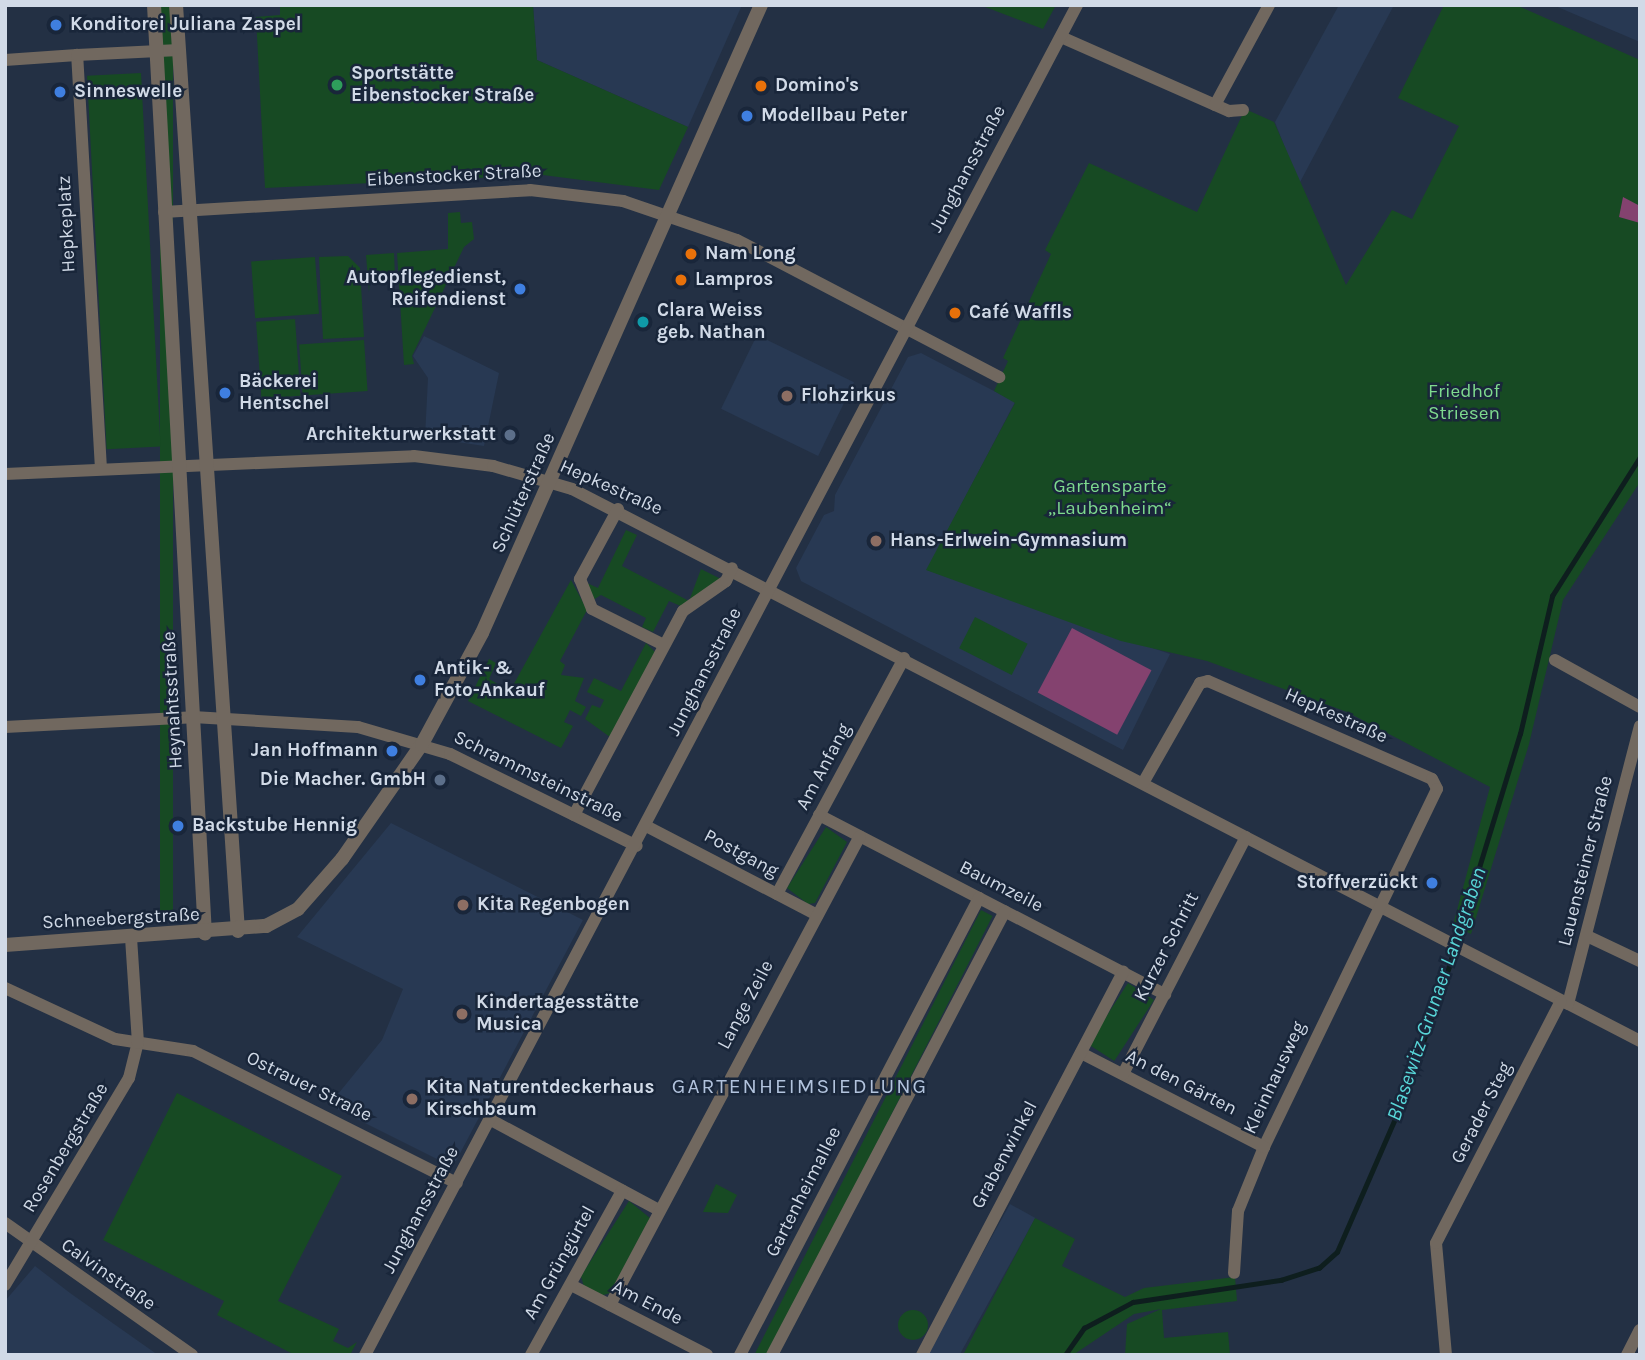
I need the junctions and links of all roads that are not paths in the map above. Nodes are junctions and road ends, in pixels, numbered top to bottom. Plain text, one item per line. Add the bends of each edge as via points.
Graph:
1 (153, 5) edge
2 (176, 5) edge
3 (761, 5) edge
4 (1077, 5) edge
5 (1269, 5) edge
6 (1060, 37) junction
7 (179, 50) junction
8 (154, 51) junction
9 (77, 55) junction
10 (5, 60) edge
11 (1215, 105) junction
12 (1243, 110) dead end
13 (192, 210) junction
14 (164, 212) junction
15 (669, 214) junction
16 (907, 328) junction
17 (999, 377) dead end
18 (207, 463) junction
19 (178, 464) junction
20 (101, 469) junction
21 (5, 474) edge
22 (550, 481) junction
23 (618, 509) junction
24 (732, 568) junction
25 (770, 588) junction
26 (664, 645) junction
27 (904, 658) junction
28 (1555, 660) dead end
29 (1640, 707) edge
30 (193, 717) junction
31 (222, 717) junction
32 (1640, 726) edge
33 (5, 727) edge
34 (422, 744) junction
35 (1143, 783) junction
36 (574, 815) junction
37 (819, 815) junction
38 (648, 827) junction
39 (860, 836) junction
40 (1246, 837) junction
41 (637, 846) junction
42 (777, 894) junction
43 (979, 898) junction
44 (1377, 906) junction
45 (1005, 911) junction
46 (817, 915) junction
47 (238, 931) junction
48 (205, 934) junction
49 (1587, 936) junction
50 (131, 938) junction
51 (5, 946) edge
52 (1640, 961) edge
53 (1123, 972) junction
54 (5, 988) edge
55 (1164, 994) junction
56 (1565, 1002) junction
57 (1640, 1041) edge
58 (138, 1042) junction
59 (1081, 1052) junction
60 (1123, 1074) junction
61 (491, 1120) junction
62 (1264, 1147) junction
63 (457, 1183) junction
64 (622, 1191) junction
65 (659, 1210) junction
66 (5, 1223) edge
67 (31, 1244) junction
68 (1234, 1273) dead end
69 (5, 1285) edge
70 (570, 1285) junction
71 (610, 1305) junction
72 (1640, 1330) edge
73 (192, 1355) edge
74 (365, 1355) edge
75 (531, 1355) edge
76 (707, 1355) edge
77 (740, 1355) edge
78 (772, 1355) edge
79 (922, 1355) edge
80 (1446, 1355) edge
81 (1627, 1355) edge

1 - 8 street
2 - 7 street
3 - 15 street, Schlüterstraße
4 - 6 street, Junghansstraße
5 - 11 street
6 - 11 street
6 - 16 street, Junghansstraße
7 - 8 street
7 - 13 street
8 - 9 street
8 - 14 street
9 - 10 street
9 - 20 street, Hepkeplatz
11 - 12 street
13 - 14 street, Eibenstocker Straße
13 - 15 street, Eibenstocker Straße via 530,190 596,196
13 - 18 street
14 - 19 street
15 - 16 street, Eibenstocker Straße via 737,240
15 - 22 street, Schlüterstraße
16 - 17 street, Eibenstocker Straße
16 - 25 street, Junghansstraße
18 - 19 street, Hepkestraße
18 - 22 street, Hepkestraße via 428,456
18 - 31 street
19 - 20 street, Hepkestraße
19 - 30 street, Heynahtsstraße
20 - 21 street, Hepkestraße
22 - 23 street, Hepkestraße
22 - 34 street, Schlüterstraße via 482,633
23 - 24 street, Hepkestraße
23 - 26 street via 580,579 592,609
24 - 25 street, Hepkestraße
24 - 26 street, Junghansstraße via 726,581 683,611
25 - 27 street, Hepkestraße
25 - 38 street, Junghansstraße
26 - 36 street, Junghansstraße
27 - 35 street, Hepkestraße
27 - 37 street, Am Anfang
28 - 29 street
30 - 31 street, Schrammsteinstraße
30 - 33 street, Schrammsteinstraße
30 - 48 street, Heynahtsstraße
31 - 34 street, Schrammsteinstraße via 333,724
31 - 47 street
32 - 49 street, Lauensteiner Straße
34 - 36 street, Schrammsteinstraße
34 - 47 street, Schlüterstraße via 298,909
35 - 40 street, Hepkestraße
35 - 44 street, Hepkestraße via 1200,683 1208,681 1432,779 1437,789
36 - 41 street, Schrammsteinstraße
37 - 39 street, Baumzeile
37 - 42 street, Am Anfang
38 - 41 street, Junghansstraße
38 - 42 street, Postgang
39 - 43 street, Baumzeile
39 - 46 street, Lange Zeile
40 - 44 street, Hepkestraße
40 - 55 street, Kurzer Schritt
41 - 61 street, Junghansstraße
42 - 46 street, Postgang
43 - 45 street, Baumzeile
43 - 77 street, Gartenheimallee
44 - 56 street, Hepkestraße
44 - 62 street, Kleinhausweg
45 - 53 street, Baumzeile
45 - 78 street
46 - 65 street, Lange Zeile
47 - 48 street, Schneebergstraße
48 - 50 street, Schneebergstraße
49 - 52 street
49 - 56 street, Lauensteiner Straße
50 - 51 street, Schneebergstraße
50 - 58 street, Rosenbergstraße
53 - 55 street, Baumzeile
53 - 59 street, Grabenwinkel
54 - 58 street via 115,1040
55 - 60 street, Kurzer Schritt
56 - 57 street, Hepkestraße
56 - 80 street, Gerader Steg via 1436,1243
58 - 63 street, Ostrauer Straße via 193,1051
58 - 67 street, Rosenbergstraße via 120,1102
59 - 60 street, An den Gärten
59 - 79 street, Grabenwinkel
60 - 62 street, An den Gärten
61 - 63 street, Junghansstraße
61 - 64 street
62 - 68 street, Kleinhausweg via 1238,1211
63 - 74 street, Junghansstraße
64 - 65 street
64 - 70 street, Am Grüngürtel
65 - 71 street, Lange Zeile
66 - 67 street, Calvinstraße
67 - 69 street, Rosenbergstraße
67 - 73 street, Calvinstraße
70 - 71 street, Am Ende
70 - 75 street, Am Grüngürtel
71 - 76 street, Am Ende
72 - 81 street

